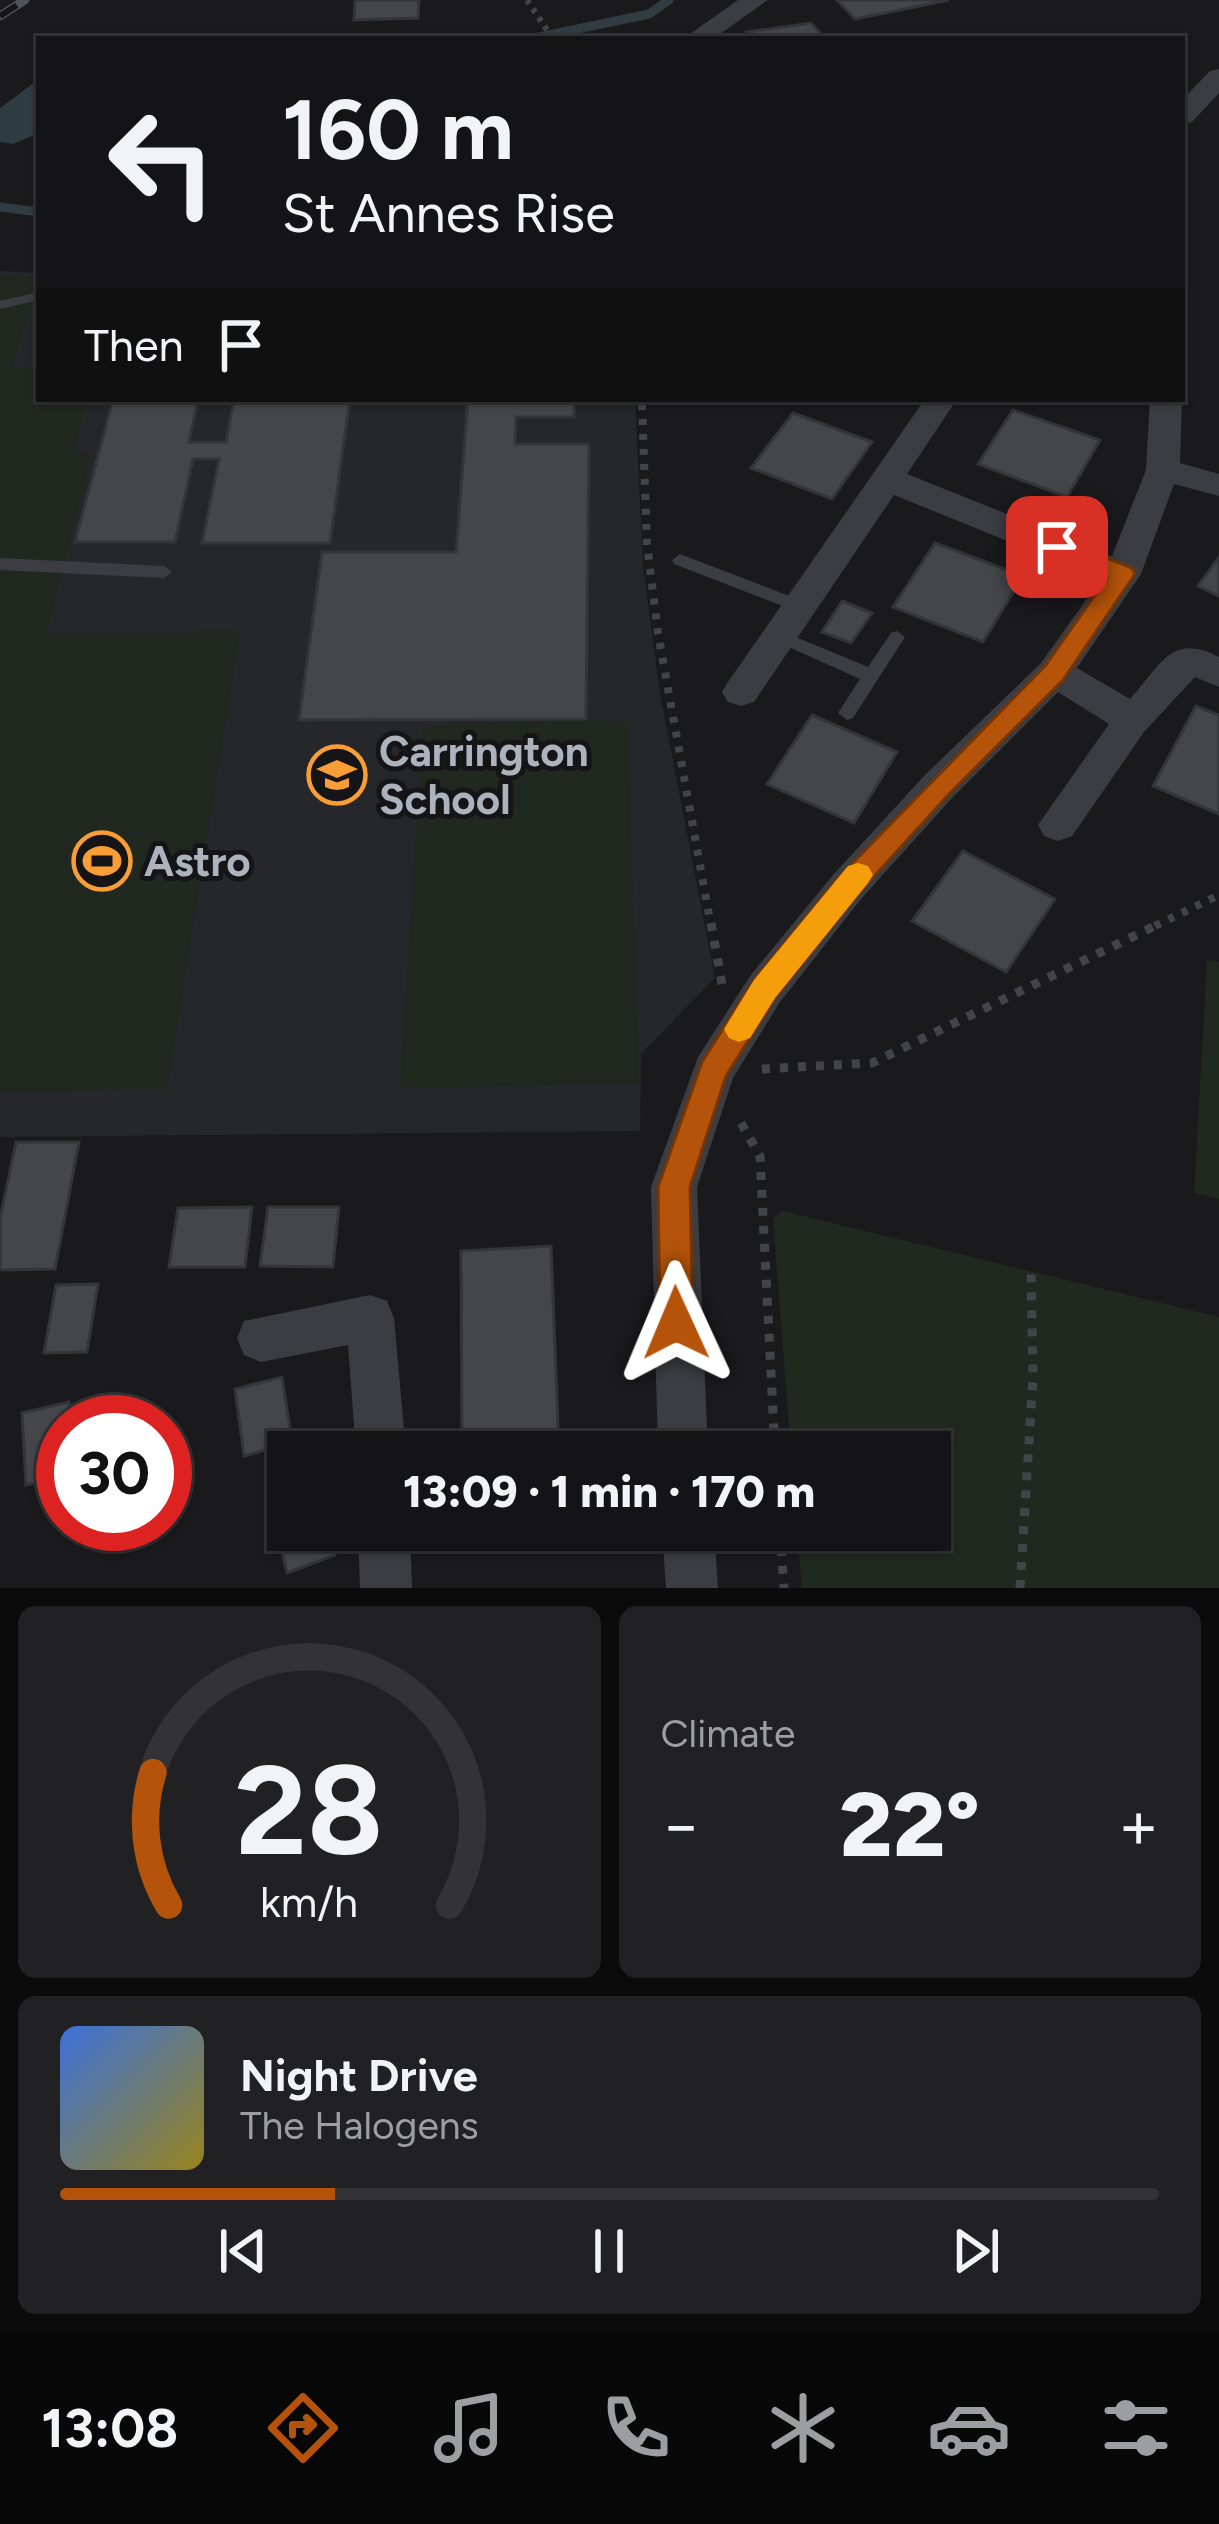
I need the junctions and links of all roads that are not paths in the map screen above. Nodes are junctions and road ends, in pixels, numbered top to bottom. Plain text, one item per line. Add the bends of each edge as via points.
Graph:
1 (755, 0) edge
2 (701, 36) edge
3 (1219, 77) edge
4 (1185, 113) edge
5 (36, 297) edge
6 (0, 305) edge
7 (938, 402) edge
8 (1166, 402) edge
9 (1163, 470) junction
10 (887, 479) junction
11 (1219, 485) edge
12 (680, 560) dead end
13 (0, 565) edge
14 (164, 572) dead end
15 (1123, 574) junction
16 (789, 621) junction
17 (897, 637) dead end
18 (1054, 673) junction
19 (1219, 673) edge
20 (871, 676) junction
21 (741, 692) dead end
22 (847, 713) dead end
23 (1131, 722) junction
24 (1058, 825) dead end
25 (261, 1338) dead end
26 (379, 1431) edge
27 (682, 1431) edge
28 (385, 1551) edge
29 (689, 1551) edge
30 (386, 1588) edge
31 (692, 1588) edge

1 - 2 street
3 - 4 street
5 - 6 lane
7 - 10 street
8 - 9 street
9 - 11 street
9 - 15 street
10 - 15 street
10 - 16 street
12 - 16 lane
13 - 14 lane
15 - 18 street
16 - 20 lane
16 - 21 street
17 - 20 lane
18 - 23 street
18 - 27 street via 847,887 712,1071 674,1187
19 - 23 street via 1190,658
20 - 22 lane
23 - 24 street
25 - 26 street via 370,1318
28 - 30 street
29 - 31 street

